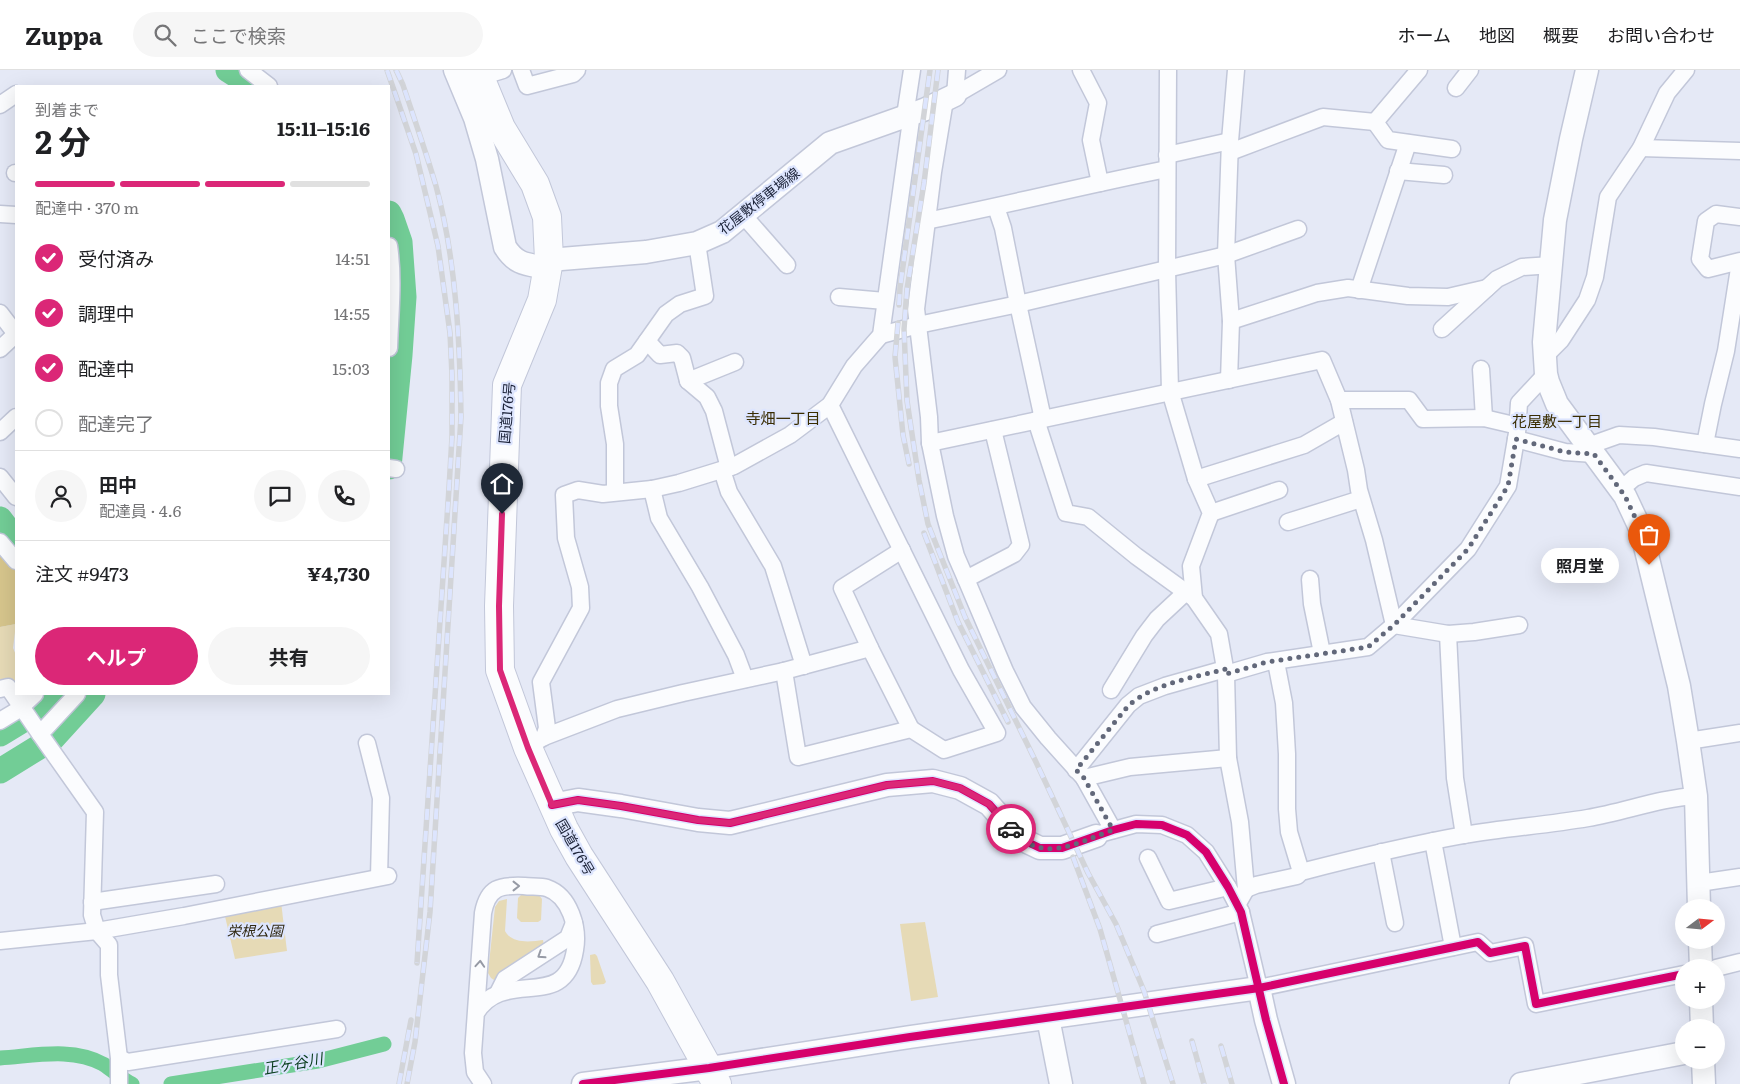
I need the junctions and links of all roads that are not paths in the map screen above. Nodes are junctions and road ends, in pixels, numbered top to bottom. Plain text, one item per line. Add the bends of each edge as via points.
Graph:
1 (248, 70) edge
2 (521, 70) edge
3 (577, 70) edge
4 (912, 70) edge
5 (957, 70) edge
6 (998, 70) edge
7 (1081, 70) edge
8 (1168, 70) edge
9 (1236, 70) edge
10 (1419, 70) edge
11 (1470, 70) edge
12 (1588, 70) edge
13 (1686, 70) edge
14 (479, 72) edge
15 (268, 85) edge
16 (1456, 88) dead end
17 (15, 95) edge
18 (950, 98) junction
19 (0, 105) edge
20 (909, 115) junction
21 (1374, 122) junction
22 (1408, 143) junction
23 (1230, 147) junction
24 (1452, 148) dead end
25 (1642, 148) junction
26 (1740, 151) edge
27 (1167, 162) junction
28 (1398, 171) junction
29 (1444, 175) dead end
30 (1100, 183) junction
31 (996, 207) junction
32 (0, 214) edge
33 (15, 215) edge
34 (744, 216) junction
35 (1740, 217) edge
36 (926, 221) junction
37 (1298, 229) dead end
38 (697, 244) junction
39 (1226, 255) junction
40 (1740, 262) edge
41 (548, 264) junction
42 (786, 265) dead end
43 (1552, 265) junction
44 (1167, 270) junction
45 (1487, 288) junction
46 (1359, 290) junction
47 (839, 297) dead end
48 (886, 301) junction
49 (1018, 304) junction
50 (0, 313) edge
51 (1230, 321) junction
52 (918, 325) junction
53 (1442, 328) dead end
54 (15, 333) edge
55 (15, 335) edge
56 (881, 335) junction
57 (648, 341) junction
58 (0, 349) edge
59 (1733, 351) edge
60 (735, 362) dead end
61 (1545, 365) junction
62 (1481, 369) dead end
63 (1229, 380) junction
64 (688, 381) junction
65 (1170, 391) junction
66 (1338, 400) junction
67 (830, 405) junction
68 (15, 418) edge
69 (1484, 418) junction
70 (1040, 420) junction
71 (1344, 422) junction
72 (992, 430) junction
73 (0, 432) edge
74 (1517, 433) junction
75 (930, 443) junction
76 (1705, 444) junction
77 (1740, 449) edge
78 (1591, 450) junction
79 (725, 469) junction
80 (1196, 479) junction
81 (1740, 487) edge
82 (652, 489) junction
83 (1279, 490) dead end
84 (1620, 490) junction
85 (615, 492) junction
86 (1361, 498) junction
87 (1211, 514) junction
88 (1288, 522) dead end
89 (0, 542) edge
90 (902, 550) junction
91 (15, 560) edge
92 (966, 579) junction
93 (1310, 579) dead end
94 (1190, 595) junction
95 (1519, 624) dead end
96 (1394, 625) junction
97 (1448, 634) junction
98 (870, 648) junction
99 (1322, 653) junction
100 (1276, 662) junction
101 (804, 666) junction
102 (784, 671) junction
103 (1226, 671) junction
104 (746, 679) junction
105 (0, 689) edge
106 (1111, 690) dead end
107 (33, 695) edge
108 (76, 695) edge
109 (24, 709) junction
110 (0, 721) edge
111 (912, 730) junction
112 (1740, 733) edge
113 (44, 738) junction
114 (1688, 741) junction
115 (536, 742) junction
116 (366, 743) dead end
117 (1228, 758) junction
118 (1080, 774) junction
119 (1696, 796) junction
120 (552, 805) junction
121 (1105, 833) junction
122 (1464, 835) junction
123 (1432, 841) junction
124 (1381, 852) junction
125 (1148, 858) dead end
126 (1301, 872) junction
127 (1740, 877) edge
128 (216, 884) dead end
129 (1699, 884) junction
130 (1228, 887) junction
131 (1246, 890) junction
132 (1699, 899) edge
133 (92, 902) junction
134 (1239, 908) junction
135 (574, 922) junction
136 (1395, 923) dead end
137 (97, 931) junction
138 (1157, 934) dead end
139 (0, 941) edge
140 (1453, 947) junction
141 (1740, 962) edge
142 (1725, 966) edge
143 (1675, 976) edge
144 (1259, 988) junction
145 (498, 993) junction
146 (476, 1012) junction
147 (1048, 1018) junction
148 (337, 1029) dead end
149 (1675, 1055) edge
150 (1703, 1069) edge
151 (119, 1072) edge
152 (713, 1076) edge
153 (481, 1083) edge
154 (583, 1084) edge
155 (1061, 1084) edge
156 (1269, 1084) edge
157 (1284, 1084) edge
158 (1521, 1084) edge
159 (1704, 1084) edge

1 - 15 street
2 - 3 street via 527,86 573,74
4 - 20 street
5 - 18 street
6 - 18 street
7 - 30 street via 1098,103 1091,140
8 - 27 street
9 - 23 street
10 - 21 street
11 - 16 street
12 - 43 street via 1555,220
13 - 25 street via 1667,94
14 - 41 highway, 国道176号 via 501,128 535,184 547,217
14 - 41 street, 花屋敷停車場線 via 475,118 490,168 505,247 512,257 523,263
17 - 19 street
18 - 20 street, 花屋敷停車場線
18 - 36 street
20 - 34 street, 花屋敷停車場線 via 830,144
20 - 48 street
21 - 22 street via 1388,140
21 - 23 street via 1323,117
22 - 24 street
22 - 28 street
23 - 27 street
23 - 39 street
25 - 26 street
25 - 61 street via 1608,197 1595,277 1586,300
27 - 30 street
27 - 44 street
28 - 29 street
28 - 46 street
30 - 31 street
31 - 36 street
31 - 49 street
32 - 33 street
34 - 38 street, 花屋敷停車場線
34 - 42 street
35 - 40 street via 1716,214 1706,221 1700,259 1708,269
36 - 52 street via 916,309
37 - 39 street
38 - 41 street, 花屋敷停車場線
38 - 57 street via 705,296 680,304 666,314
39 - 44 street
39 - 51 street
40 - 59 street
41 - 115 highway, 国道176号 via 542,300 507,385 499,606 500,670
43 - 45 street via 1522,267 1497,279
43 - 61 street via 1544,342
44 - 49 street
44 - 65 street
45 - 46 street via 1448,297
45 - 53 street
46 - 51 street via 1348,288 1317,293
47 - 48 street
48 - 56 street
49 - 52 street
49 - 70 street
50 - 54 street
51 - 63 street
52 - 56 street
52 - 75 street
55 - 58 street
56 - 67 street via 854,366
57 - 64 street via 660,355 677,353 682,358
57 - 85 street via 637,354 614,369 609,383 608,406 615,444
59 - 76 street via 1713,404
60 - 64 street
61 - 74 street via 1519,403
61 - 78 street via 1557,404
62 - 69 street
63 - 65 street
63 - 66 street via 1322,360
64 - 79 street via 708,396
65 - 70 street
65 - 80 street
66 - 69 street via 1409,400 1423,419
66 - 71 street
67 - 79 street via 790,435
67 - 90 street
68 - 73 street
69 - 74 street
70 - 72 street
70 - 94 street via 1066,513 1088,517
71 - 80 street via 1304,445
71 - 86 street
72 - 75 street
72 - 92 street via 1021,545 1014,554
74 - 78 street via 1565,452
74 - 96 street via 1508,486 1468,549
75 - 92 street via 945,516
76 - 77 street
76 - 78 street via 1619,435
78 - 84 street
79 - 82 street
79 - 101 street via 730,492 773,566
80 - 87 street
81 - 84 street via 1646,473
82 - 85 street
82 - 104 street via 659,518 700,587
83 - 87 street
84 - 114 street via 1641,530
85 - 115 street via 603,494 578,490 564,495 566,538 580,587 581,608 541,682 547,728
86 - 88 street
86 - 96 street
87 - 94 street via 1191,566
89 - 91 street
90 - 98 street via 842,588
90 - 111 street via 961,670 997,733 944,750
92 - 118 street via 1023,707
93 - 99 street
94 - 103 street via 1219,634
94 - 106 street via 1157,618
95 - 97 street
96 - 97 street
96 - 99 street via 1368,647
97 - 122 street via 1455,778
98 - 101 street
98 - 111 street
99 - 100 street
100 - 103 street
100 - 126 street via 1284,703 1288,754 1289,832
101 - 102 street
102 - 104 street
102 - 111 street via 798,757
103 - 117 street
103 - 118 street via 1139,696 1128,706
104 - 115 street via 617,709
105 - 109 street via 8,687
107 - 109 street
108 - 113 street
109 - 110 street
109 - 113 street
112 - 114 street
113 - 133 street via 95,812
114 - 119 street
115 - 120 highway, 国道176号
116 - 137 street via 381,798 383,876
117 - 118 street
117 - 131 street via 1240,822
118 - 121 street
119 - 122 street via 1546,826
119 - 129 street
120 - 121 street via 578,800 730,823 887,785 933,781 960,788 989,804 1019,838 1040,848 1062,848
120 - 152 highway, 国道176号 via 579,856 660,981
121 - 130 street via 1136,824 1162,825 1187,836 1206,852
122 - 123 street
123 - 124 street
123 - 140 street
124 - 126 street
124 - 136 street
125 - 130 street via 1169,901
126 - 131 street via 1297,876
127 - 129 street
128 - 133 street
129 - 132 street
130 - 134 street
131 - 134 street
133 - 137 street
134 - 138 street
134 - 144 street
135 -> 145 street via 568,938 505,979
135 - 145 street via 576,947 573,962 560,981 550,986
146 -> 135 street via 483,913 490,894 510,886 546,887 562,899
137 - 139 street
137 - 151 street via 109,945
140 - 143 street via 1478,942 1490,952 1525,946 1536,1004
140 - 144 street
141 - 142 street
144 - 147 street
144 - 156 street via 1256,1033
144 - 157 street
145 - 146 street via 493,994
146 - 153 street via 473,1062
147 - 152 street
147 - 155 street
148 - 151 street via 128,1062
149 - 158 street
150 - 159 street
152 - 154 street

